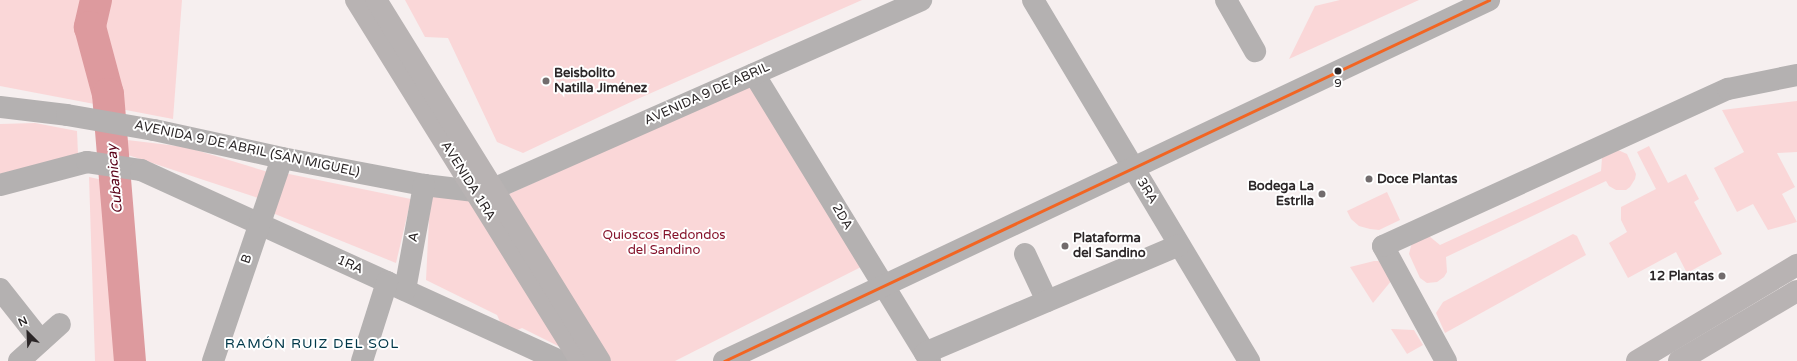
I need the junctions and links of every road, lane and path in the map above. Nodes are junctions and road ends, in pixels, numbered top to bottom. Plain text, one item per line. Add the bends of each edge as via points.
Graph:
1 (356, 0) edge
2 (376, 0) edge
3 (921, 0) edge
4 (1033, 0) edge
5 (1226, 0) edge
6 (1490, 0) edge
7 (1255, 51) dead end
8 (754, 74) junction
9 (1797, 75) edge
10 (0, 107) edge
11 (282, 158) junction
12 (1133, 168) junction
13 (0, 185) edge
14 (424, 185) junction
15 (484, 190) junction
16 (259, 224) junction
17 (1179, 245) junction
18 (1025, 254) dead end
19 (1797, 265) edge
20 (396, 286) junction
21 (884, 286) junction
22 (0, 289) edge
23 (1797, 291) edge
24 (1047, 301) junction
25 (60, 324) dead end
26 (41, 341) junction
27 (928, 357) edge
28 (19, 361) edge
29 (213, 361) edge
30 (362, 361) edge
31 (560, 361) edge
32 (581, 361) edge
33 (600, 361) edge
34 (724, 361) edge
35 (1249, 361) edge
36 (1446, 361) edge
37 (1637, 361) edge
38 (1679, 361) edge

1 - 15 main road, AVENIDA 1RA
2 - 15 main road, AVENIDA 1RA
3 - 8 street, AVENIDA 9 DE ABRIL
4 - 12 street, 3RA
5 - 7 street
6 - 12 street
8 - 15 street, AVENIDA 9 DE ABRIL
8 - 21 street, 2DA
9 - 36 street via 1728,89 1383,246
10 - 11 street, AVENIDA 9 DE ABRIL (SAN MIGUEL) via 154,130
11 - 14 street, AVENIDA 9 DE ABRIL (SAN MIGUEL)
11 - 16 street, B
12 - 17 street, 3RA
12 - 21 street
13 - 16 street, 1RA via 87,162 140,170
14 - 15 street, AVENIDA 9 DE ABRIL (SAN MIGUEL)
14 - 20 street, A
15 - 32 main road, AVENIDA 1RA
15 - 33 main road, AVENIDA 1RA
16 - 20 street, 1RA
16 - 29 street, B
17 - 24 street
17 - 35 street, 3RA
18 - 24 street
19 - 37 main road
20 - 30 street, A
20 - 31 street, 1RA
21 - 27 street, 2DA
21 - 34 street
22 - 26 street
23 - 38 main road
24 - 27 street
25 - 26 street
26 - 28 street

